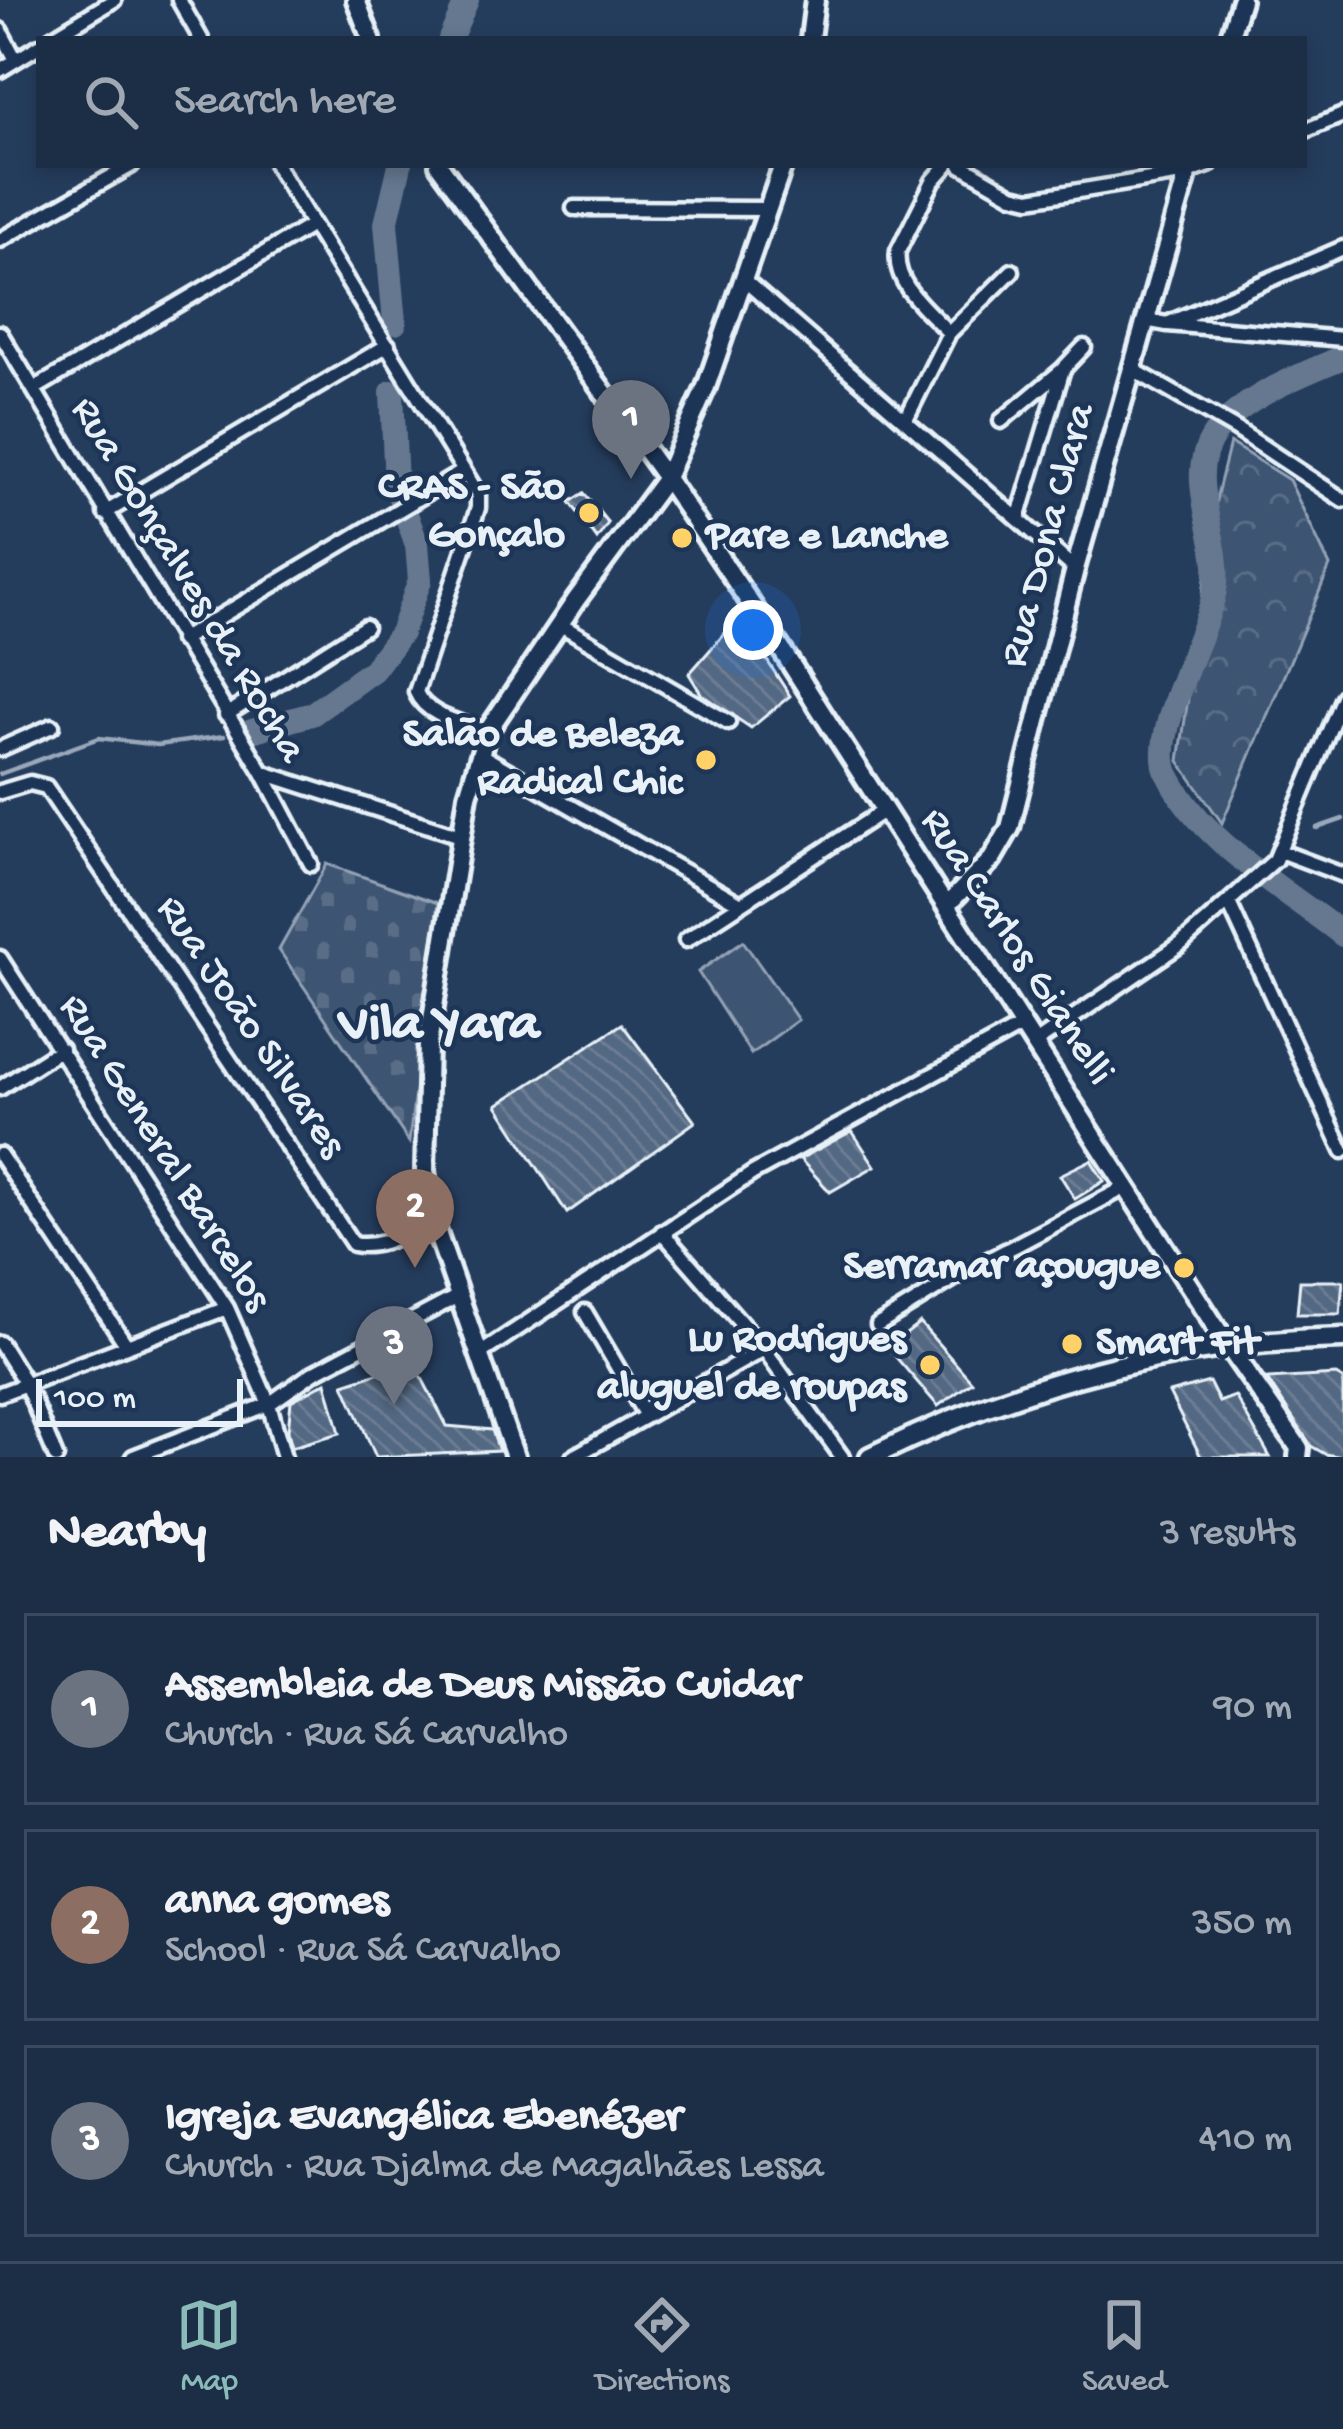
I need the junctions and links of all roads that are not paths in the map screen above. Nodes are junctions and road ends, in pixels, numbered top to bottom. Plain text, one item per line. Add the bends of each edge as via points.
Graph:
1 (114, 0) edge
2 (178, 0) edge
3 (356, 0) edge
4 (815, 0) edge
5 (1241, 0) edge
6 (0, 30) edge
7 (55, 36) edge
8 (199, 36) edge
9 (370, 36) edge
10 (810, 36) edge
11 (1230, 36) edge
12 (36, 48) edge
13 (16, 60) junction
14 (0, 70) edge
15 (1343, 115) edge
16 (1307, 130) edge
17 (127, 168) edge
18 (278, 168) edge
19 (441, 168) edge
20 (782, 168) edge
21 (944, 168) edge
22 (966, 168) edge
23 (1188, 169) edge
24 (574, 208) dead end
25 (768, 209) junction
26 (312, 225) junction
27 (0, 240) edge
28 (1343, 248) edge
29 (1012, 271) dead end
30 (744, 280) junction
31 (1145, 320) junction
32 (1167, 324) junction
33 (0, 333) edge
34 (949, 334) junction
35 (1343, 339) edge
36 (388, 345) junction
37 (1084, 347) dead end
38 (1063, 369) junction
39 (1132, 369) junction
40 (34, 388) junction
41 (905, 421) junction
42 (1001, 421) dead end
43 (464, 471) junction
44 (666, 478) junction
45 (1343, 500) edge
46 (105, 512) junction
47 (1018, 520) junction
48 (1075, 569) junction
49 (559, 624) junction
50 (365, 627) dead end
51 (181, 640) junction
52 (1341, 706) edge
53 (226, 715) junction
54 (728, 722) dead end
55 (52, 726) dead end
56 (487, 732) junction
57 (0, 749) edge
58 (479, 754) junction
59 (263, 772) junction
60 (0, 792) edge
61 (885, 811) junction
62 (460, 836) junction
63 (1279, 856) junction
64 (311, 865) dead end
65 (1343, 875) edge
66 (1229, 903) junction
67 (741, 904) junction
68 (946, 906) junction
69 (686, 940) dead end
70 (0, 958) edge
71 (1022, 1026) junction
72 (1034, 1044) junction
73 (62, 1049) junction
74 (0, 1088) edge
75 (1343, 1151) edge
76 (0, 1155) edge
77 (1126, 1187) junction
78 (433, 1221) junction
79 (662, 1232) junction
80 (460, 1295) junction
81 (227, 1308) junction
82 (585, 1312) dead end
83 (878, 1325) dead end
84 (1343, 1338) edge
85 (0, 1342) edge
86 (127, 1346) junction
87 (1228, 1346) junction
88 (764, 1349) junction
89 (481, 1353) junction
90 (26, 1384) junction
91 (0, 1394) edge
92 (269, 1403) junction
93 (646, 1415) junction
94 (56, 1457) edge
95 (133, 1457) edge
96 (284, 1457) edge
97 (515, 1457) edge
98 (573, 1457) edge
99 (842, 1457) edge
100 (870, 1457) edge
101 (1298, 1457) edge

1 - 7 street
2 - 8 street
3 - 9 street
4 - 10 street
5 - 11 street
6 - 13 street
12 - 13 street
13 - 14 street
15 - 16 street
17 - 27 street
18 - 26 street
19 - 44 street, Rua Carlos Gianelli
20 - 25 street
21 - 34 street via 896,263
22 - 23 street via 1030,199
23 - 31 street, Rua Dona Clara
24 - 25 street
25 - 30 street
26 - 36 street
26 - 40 street
28 - 32 street
29 - 34 street
30 - 41 street
30 - 44 street
31 - 32 street
31 - 39 street, Rua Dona Clara
32 - 35 street
33 - 40 street, Rua Gonçalves da Rocha
34 - 41 street
36 - 43 street
36 - 46 street
37 - 38 street
38 - 42 street
38 - 47 street
39 - 45 street
39 - 48 street, Rua Dona Clara
40 - 46 street, Rua Gonçalves da Rocha
41 - 47 street
43 - 51 street
43 - 56 street via 479,502 416,692 431,710
44 - 49 street
44 - 61 street, Rua Carlos Gianelli
46 - 51 street, Rua Gonçalves da Rocha
47 - 48 street
48 - 68 street, Rua Dona Clara via 1010,828
49 - 54 street
49 - 56 street
50 - 53 street
51 - 53 street, Rua Gonçalves da Rocha
52 - 63 street
53 - 59 street, Rua Gonçalves da Rocha
55 - 57 street
56 - 58 street
58 - 62 street
58 - 67 street
59 - 62 street
59 - 64 street, Rua Gonçalves da Rocha
60 - 78 street, Rua João Silvares via 46,787 353,1244 380,1244
61 - 67 street
61 - 68 street, Rua Carlos Gianelli
62 - 78 street via 428,1044 424,1132
63 - 65 street
63 - 66 street
66 - 72 street
66 - 75 street
67 - 69 street
68 - 71 street, Rua Carlos Gianelli
70 - 73 street, Rua General Barcelos
71 - 72 street, Rua Carlos Gianelli
71 - 79 street via 753,1173
72 - 77 street, Rua Carlos Gianelli
73 - 74 street
73 - 81 street, Rua General Barcelos
76 - 86 street
77 - 83 street
77 - 87 street, Rua Carlos Gianelli
78 - 80 street
79 - 88 street
79 - 89 street
80 - 89 street
80 - 92 street
81 - 86 street
81 - 92 street, Rua General Barcelos
82 - 93 street
84 - 87 main road
85 - 90 street
86 - 90 street
87 - 100 main road via 1018,1392
87 - 101 street, Rua Carlos Gianelli
88 - 93 street
88 - 99 street
89 - 97 street
90 - 91 street
90 - 94 street
92 - 95 street
92 - 96 street, Rua General Barcelos
93 - 98 street

